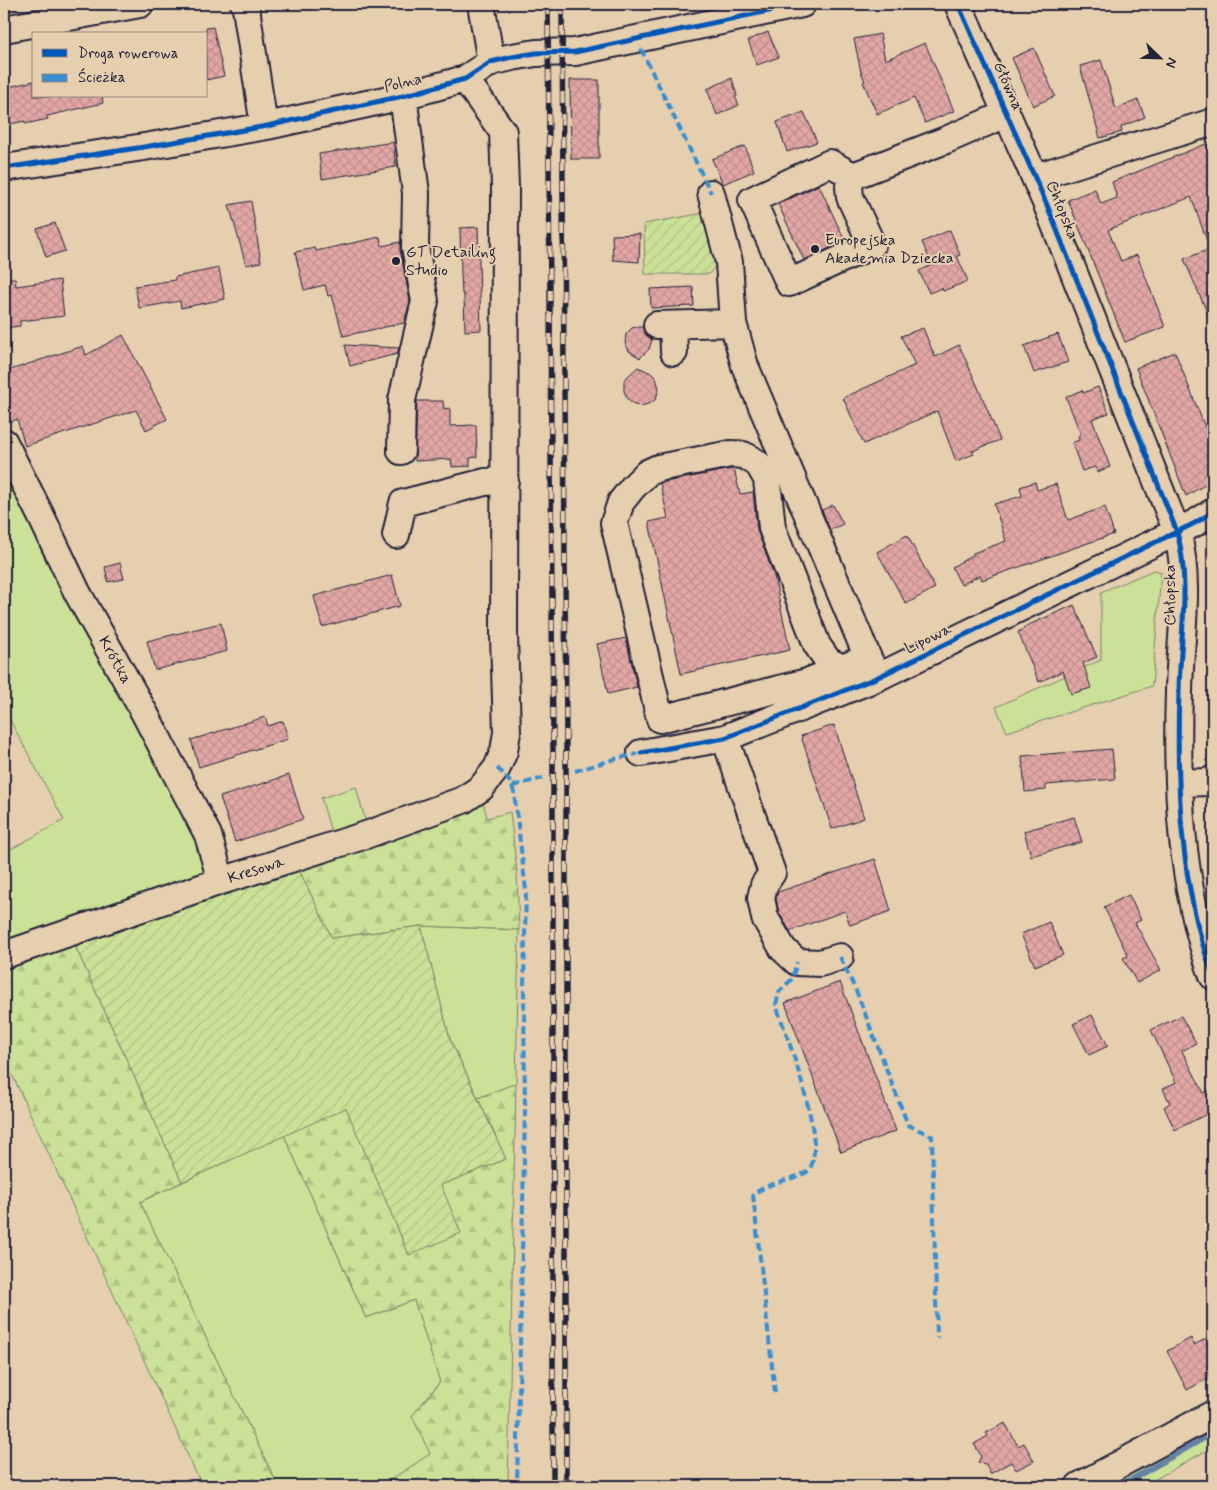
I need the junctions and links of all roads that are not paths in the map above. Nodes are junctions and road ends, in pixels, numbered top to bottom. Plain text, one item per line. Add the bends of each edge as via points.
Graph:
1 (140, 4) edge
2 (244, 4) edge
3 (481, 4) edge
4 (802, 4) edge
5 (958, 4) edge
6 (4, 29) edge
7 (491, 62) junction
8 (465, 80) junction
9 (403, 96) junction
10 (1006, 114) junction
11 (1213, 122) edge
12 (264, 126) junction
13 (4, 168) edge
14 (853, 176) junction
15 (1035, 178) junction
16 (711, 193) dead end
17 (733, 323) junction
18 (674, 352) dead end
19 (4, 442) edge
20 (401, 451) dead end
21 (505, 481) junction
22 (1213, 512) edge
23 (1177, 532) junction
24 (396, 535) dead end
25 (842, 668) junction
26 (873, 670) junction
27 (725, 738) junction
28 (640, 752) dead end
29 (1213, 779) edge
30 (1179, 782) junction
31 (221, 881) junction
32 (4, 955) edge
33 (840, 957) dead end
34 (1213, 976) edge
35 (1213, 1414) edge
36 (1079, 1486) edge

1 - 6 street
2 - 12 street
3 - 7 street
4 - 7 street, Polna via 575,52 536,53
5 - 10 street, Główna
7 - 8 street, Polna
8 - 9 street, Polna
8 - 21 street, Kresowa via 503,132
9 - 12 street, Polna
9 - 20 street via 416,193 415,247 425,301 402,400
10 - 14 street
10 - 15 street, Główna
11 - 15 street
12 - 13 street, Polna
14 - 14 street via 849,186 850,197 872,246 789,283 752,200 830,164
15 - 23 street, Chłopska
16 - 17 street via 729,262
17 - 18 street via 665,325
17 - 26 street via 744,366
19 - 31 street, Krótka via 77,592 208,835
21 - 24 street via 486,482 403,503
21 - 31 street, Kresowa via 507,732 504,751 496,768 481,788 463,800
22 - 23 street, Lipowa
23 - 26 street, Lipowa
23 - 30 street, Chłopska via 1184,563
25 - 25 street via 828,661 818,645 772,528 767,479 759,465 751,459 731,454 658,468 647,473 633,487 621,502 614,523 660,720 807,682
25 - 26 street via 852,664
26 - 27 street, Lipowa
27 - 28 street, Lipowa
27 - 33 street via 772,873 761,898 765,918 783,949 797,962 820,963
29 - 30 street via 1209,782
30 - 34 street, Chłopska via 1185,863
31 - 32 street, Kresowa
35 - 36 street

